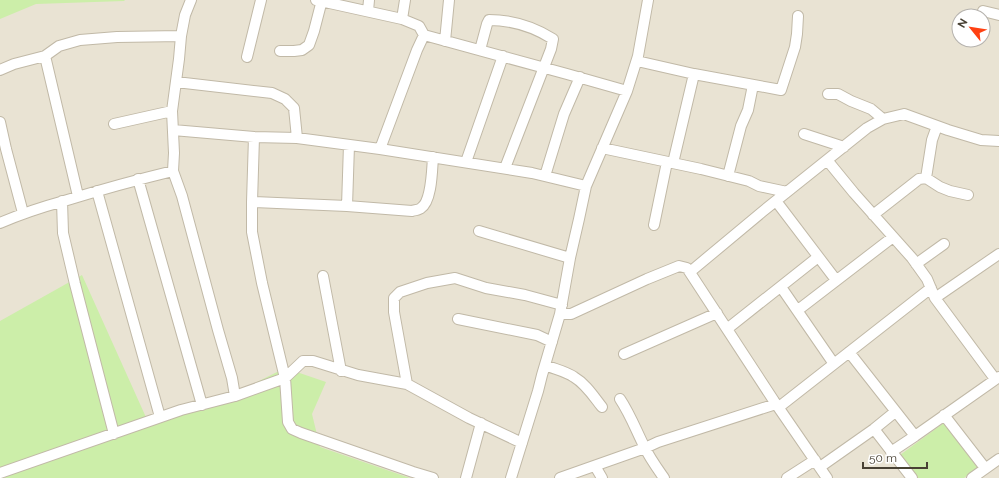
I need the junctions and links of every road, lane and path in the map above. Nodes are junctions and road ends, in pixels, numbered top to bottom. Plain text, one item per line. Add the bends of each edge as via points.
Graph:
1 (191, 0) edge
2 (261, 0) edge
3 (320, 0) edge
4 (369, 0) edge
5 (405, 0) edge
6 (449, 0) edge
7 (648, 0) edge
8 (368, 11) junction
9 (798, 16) dead end
10 (402, 19) junction
11 (424, 35) junction
12 (181, 36) junction
13 (445, 41) junction
14 (480, 50) junction
15 (280, 51) dead end
16 (44, 56) junction
17 (503, 56) junction
18 (247, 57) dead end
19 (637, 61) junction
20 (544, 67) junction
21 (0, 70) edge
22 (694, 74) junction
23 (580, 77) junction
24 (176, 82) junction
25 (753, 85) junction
26 (627, 92) junction
27 (828, 94) dead end
28 (172, 111) junction
29 (883, 119) junction
30 (0, 122) edge
31 (114, 124) dead end
32 (937, 126) junction
33 (174, 130) junction
34 (804, 134) dead end
35 (254, 137) junction
36 (297, 138) junction
37 (999, 141) edge
38 (349, 145) junction
39 (844, 147) junction
40 (380, 148) junction
41 (602, 148) junction
42 (433, 157) junction
43 (827, 160) junction
44 (466, 162) junction
45 (670, 163) junction
46 (505, 168) junction
47 (173, 171) junction
48 (545, 176) junction
49 (728, 176) junction
50 (926, 178) junction
51 (138, 179) junction
52 (586, 186) junction
53 (97, 191) junction
54 (787, 192) junction
55 (968, 195) dead end
56 (78, 196) junction
57 (62, 201) junction
58 (776, 201) junction
59 (252, 202) junction
60 (347, 206) junction
61 (23, 213) junction
62 (873, 215) junction
63 (0, 222) edge
64 (654, 225) dead end
65 (480, 231) dead end
66 (892, 237) junction
67 (944, 244) dead end
68 (999, 254) edge
69 (818, 257) junction
70 (570, 258) junction
71 (916, 264) junction
72 (690, 272) junction
73 (323, 276) dead end
74 (836, 280) junction
75 (781, 287) junction
76 (933, 293) junction
77 (561, 310) junction
78 (798, 310) junction
79 (717, 313) junction
80 (458, 319) dead end
81 (727, 329) junction
82 (552, 342) junction
83 (849, 352) junction
84 (624, 354) dead end
85 (834, 364) junction
86 (545, 365) junction
87 (341, 371) junction
88 (285, 378) junction
89 (997, 378) edge
90 (407, 384) junction
91 (235, 396) junction
92 (620, 399) dead end
93 (202, 404) junction
94 (778, 406) junction
95 (602, 407) dead end
96 (895, 412) junction
97 (944, 415) junction
98 (160, 417) junction
99 (481, 423) junction
100 (874, 429) junction
101 (114, 434) junction
102 (915, 436) junction
103 (522, 443) junction
104 (645, 448) junction
105 (891, 452) junction
106 (999, 459) edge
107 (818, 463) junction
108 (595, 466) junction
109 (985, 468) junction
110 (0, 473) edge
111 (974, 477) edge
112 (433, 478) edge
113 (466, 478) edge
114 (511, 478) edge
115 (561, 478) edge
116 (602, 478) edge
117 (664, 478) edge
118 (787, 478) edge
119 (827, 478) edge
120 (912, 478) edge

1 - 12 street
2 - 18 street
3 - 8 street
3 - 15 street via 309,46 302,50
4 - 8 street
5 - 10 street
6 - 13 street
7 - 19 street
8 - 10 street
9 - 25 street via 795,47 781,90
10 - 11 street via 419,26
11 - 13 street
11 - 40 street
12 - 16 street via 80,40 59,46
12 - 24 street
13 - 14 street
14 - 17 street
14 - 20 street via 489,20 501,20 532,28 553,39
16 - 21 street
16 - 56 street
17 - 20 street
17 - 44 street
19 - 22 street
19 - 26 street
20 - 23 street
20 - 46 street
22 - 25 street
22 - 45 street
23 - 26 street
23 - 48 street via 564,114
24 - 28 street
24 - 36 street via 272,93 285,98 294,108
25 - 49 street
26 - 41 street
27 - 29 street via 838,94 871,109
28 - 31 street
28 - 33 street
29 - 32 street via 904,114
29 - 39 street via 866,128
30 - 61 street
32 - 37 street via 981,140
32 - 50 street
33 - 35 street
33 - 47 street
34 - 39 street
35 - 36 street
35 - 59 street
36 - 38 street
38 - 40 street
38 - 60 street
39 - 43 street
40 - 42 street
41 - 45 street
41 - 52 street
42 - 44 street
42 - 60 street via 430,189 427,201 421,208 412,210
43 - 54 street
43 - 62 street
44 - 46 street
45 - 49 street
45 - 64 street
46 - 48 street
47 - 51 street
47 - 91 street via 192,232
48 - 52 street
49 - 54 street
50 - 55 street via 940,187
50 - 62 street via 919,179
51 - 53 street
51 - 93 street
52 - 70 street
53 - 56 street
53 - 98 street
54 - 58 street
56 - 57 street
57 - 61 street
57 - 101 street via 62,233
58 - 69 street
58 - 72 street
59 - 60 street
59 - 88 street via 252,232
61 - 63 street
62 - 66 street
65 - 70 street
66 - 71 street
66 - 74 street
67 - 71 street
68 - 76 street
69 - 74 street
69 - 75 street
70 - 77 street
71 - 76 street
72 - 77 street via 687,268 679,266 571,314
72 - 79 street
73 - 87 street
74 - 78 street
75 - 78 street
75 - 81 street
76 - 83 street
76 - 89 street
77 - 82 street
77 - 90 street via 525,295 486,288 455,278 400,292 394,298 394,312
78 - 85 street
79 - 81 street
79 - 84 street
80 - 82 street via 537,335
81 - 94 street
82 - 86 street
83 - 85 street
83 - 96 street
85 - 94 street
86 - 95 street via 563,371 580,381
86 - 103 street
87 - 88 street via 304,361
87 - 90 street
88 - 91 street
88 - 112 street via 288,422 292,428
89 - 97 street
90 - 99 street
91 - 93 street
92 - 104 street via 628,410
93 - 98 street
94 - 104 street
94 - 107 street
96 - 100 street
96 - 102 street
97 - 102 street
97 - 109 street
98 - 101 street
99 - 103 street
99 - 113 street
100 - 105 street
100 - 107 street
101 - 110 street
102 - 105 street
103 - 114 street
104 - 108 street
104 - 117 street
105 - 120 street
106 - 109 street
107 - 118 street
107 - 119 street
108 - 115 street
108 - 116 street
109 - 111 street

